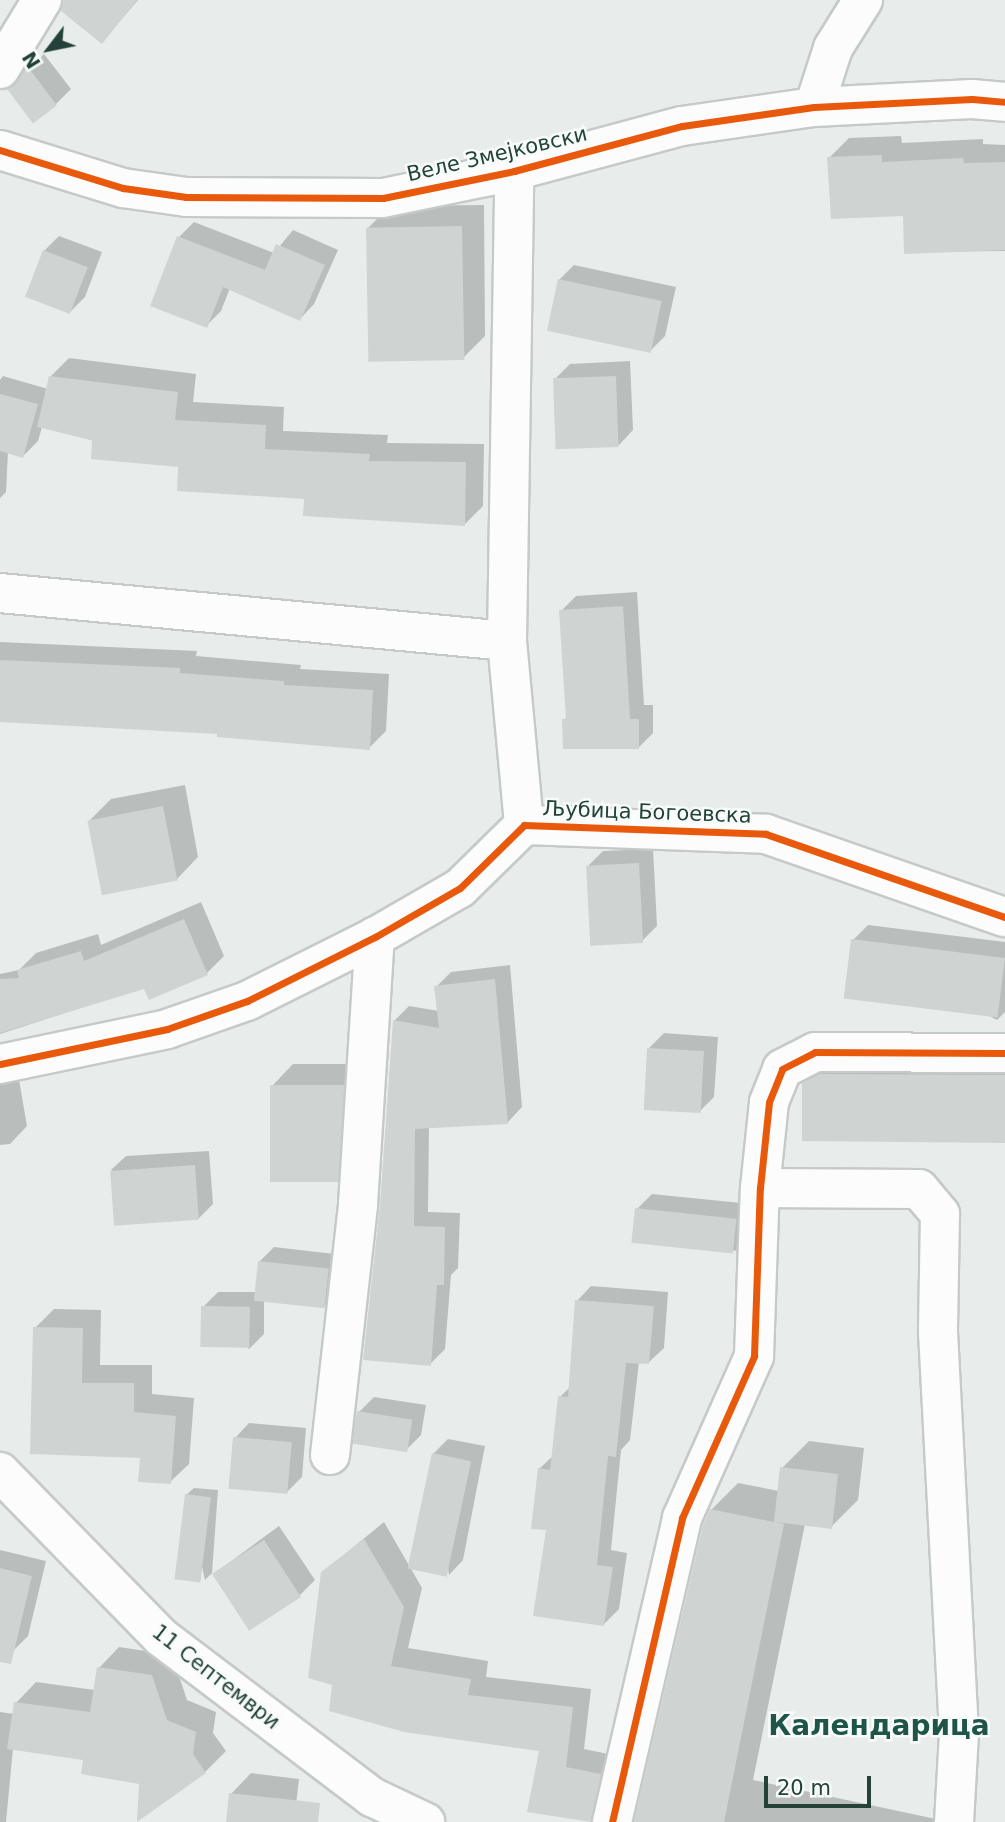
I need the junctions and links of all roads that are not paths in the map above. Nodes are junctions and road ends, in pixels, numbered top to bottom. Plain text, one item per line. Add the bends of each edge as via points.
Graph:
1 (863, 0) edge
2 (26, 6) edge
3 (0, 69) edge
4 (1005, 102) edge
5 (814, 107) junction
6 (0, 150) edge
7 (514, 171) junction
8 (0, 593) edge
9 (507, 641) junction
10 (524, 825) junction
11 (1005, 918) edge
12 (376, 937) junction
13 (1005, 1053) edge
14 (0, 1063) edge
15 (760, 1188) junction
16 (330, 1455) dead end
17 (0, 1472) edge
18 (425, 1822) edge
19 (612, 1822) edge
20 (954, 1822) edge

1 - 5 street via 833,48
2 - 3 street
4 - 5 street, Веле Змејковски via 972,99
5 - 7 street, Веле Змејковски via 682,126
6 - 7 street, Веле Змејковски via 123,188 186,197 383,198
7 - 9 street
8 - 9 street
9 - 10 street
10 - 11 street, Љубица Богоевска via 766,834
10 - 12 street, Љубица Богоевска via 460,887
12 - 14 street, Љубица Богоевска via 247,1001 167,1029
12 - 16 street via 358,1204
13 - 15 street via 815,1052 782,1069 769,1102
15 - 19 street via 754,1356 682,1518
15 - 20 street via 919,1189 940,1214 939,1332 959,1733
17 - 18 street, 11 Септември via 161,1637 373,1797

